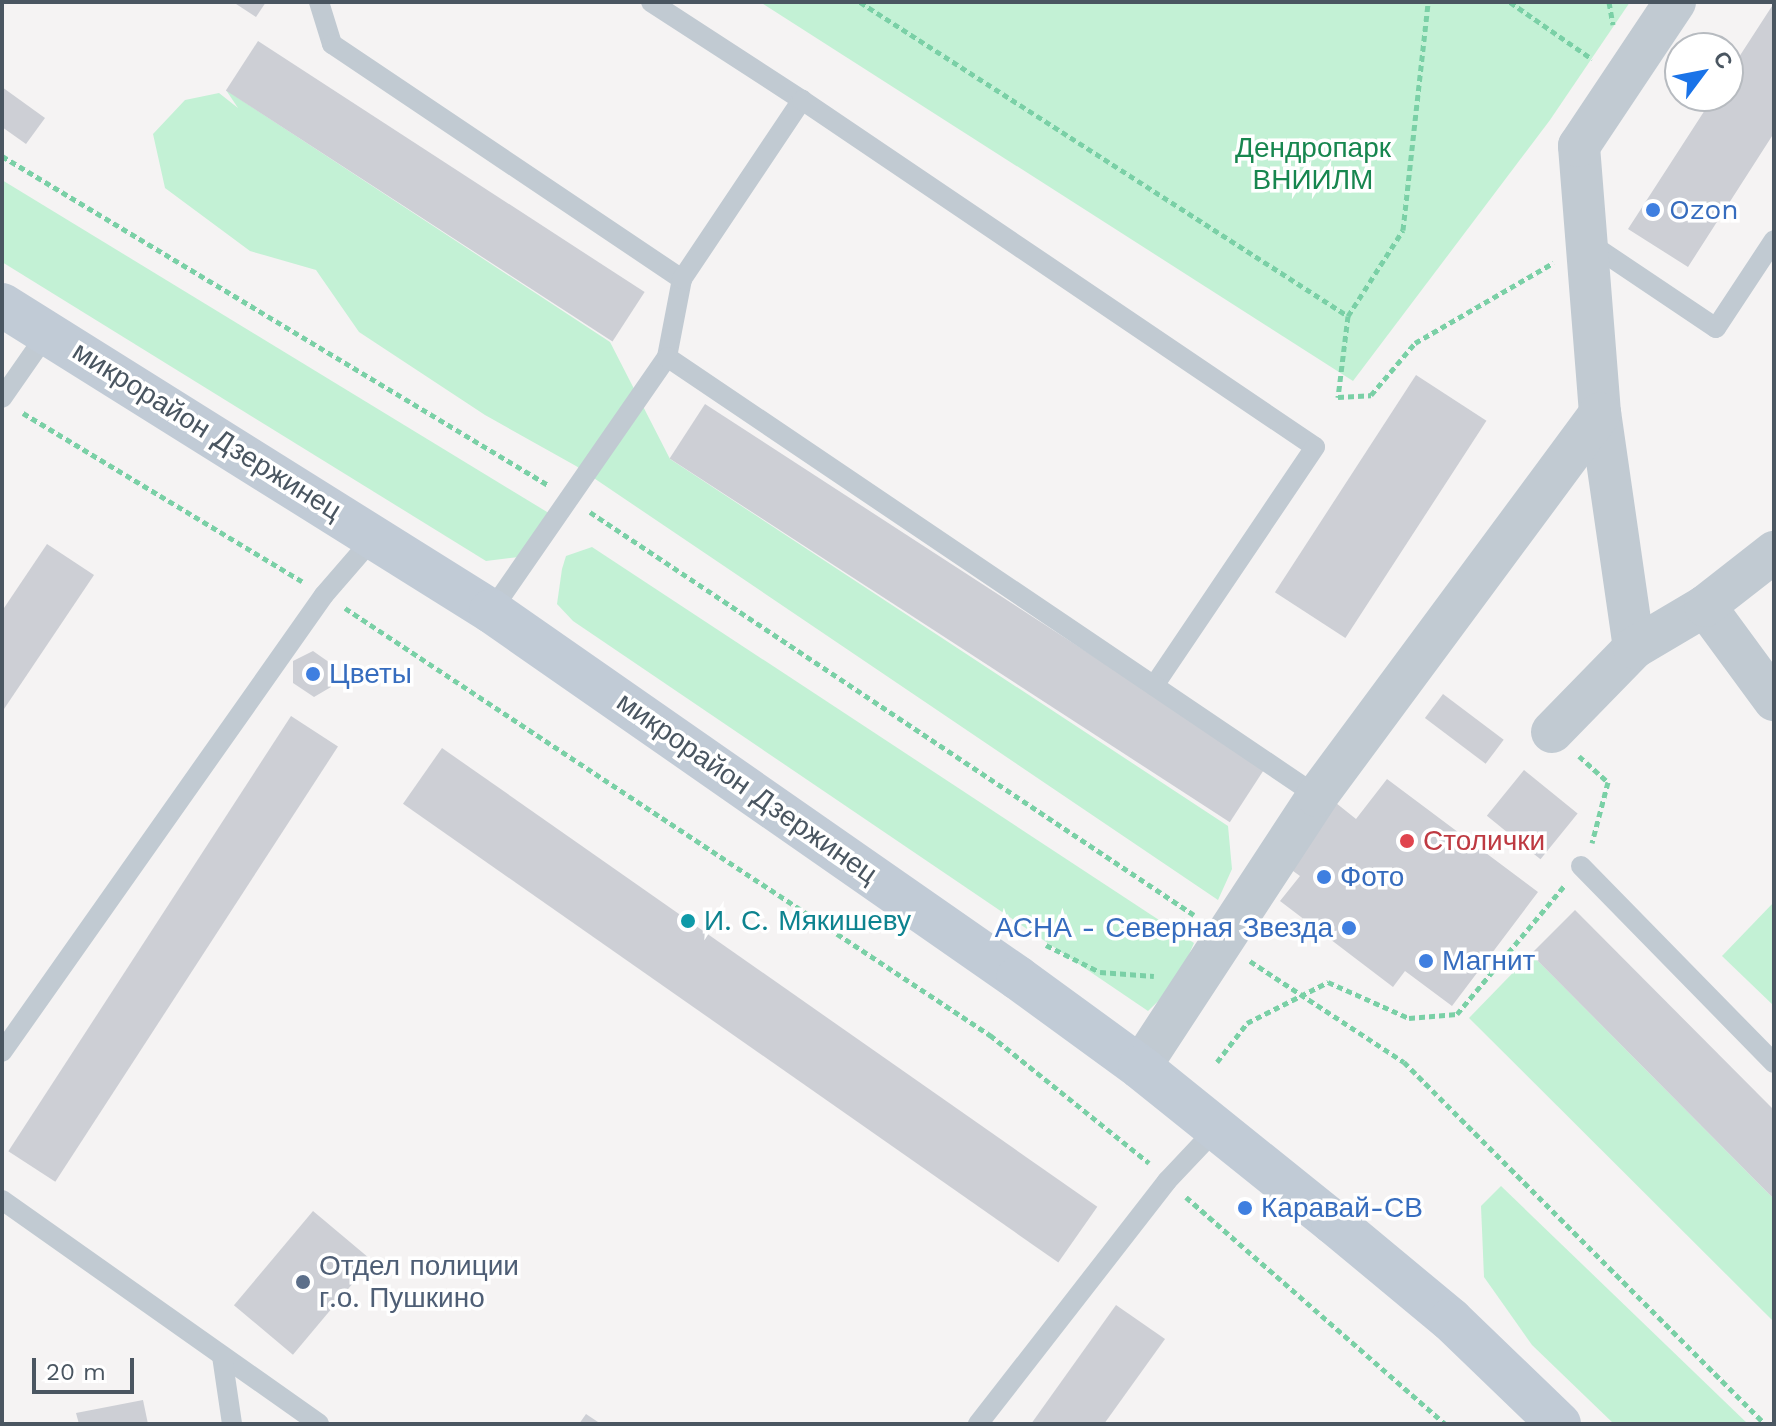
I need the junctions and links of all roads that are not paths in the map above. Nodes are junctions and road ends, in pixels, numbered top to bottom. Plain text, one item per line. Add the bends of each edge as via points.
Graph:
1 (319, 2) edge
2 (651, 2) edge
3 (1675, 2) edge
4 (802, 100) junction
5 (1774, 240) edge
6 (1588, 242) junction
7 (682, 279) junction
8 (2, 305) edge
9 (48, 332) junction
10 (667, 357) junction
11 (9, 403) edge
12 (1600, 413) junction
13 (376, 535) junction
14 (1774, 552) edge
15 (1705, 606) junction
16 (491, 611) junction
17 (1634, 648) junction
18 (1154, 686) junction
19 (1774, 700) edge
20 (1552, 732) road end
21 (1317, 796) junction
22 (1581, 866) road end
23 (2, 1052) edge
24 (1774, 1063) edge
25 (1140, 1067) junction
26 (1218, 1127) junction
27 (2, 1200) edge
28 (222, 1356) junction
29 (232, 1424) edge
30 (319, 1424) edge
31 (978, 1424) edge
32 (1559, 1424) edge

1 - 7 lane via 332,44
2 - 4 lane
3 - 6 street via 1579,146
4 - 7 lane
4 - 18 lane via 1315,447
5 - 6 lane via 1716,328
6 - 12 street
7 - 10 lane
8 - 9 main road, микрорайон Дзержинец
9 - 11 lane
9 - 13 main road, микрорайон Дзержинец
10 - 16 lane
10 - 18 lane
12 - 17 street
12 - 21 street
13 - 16 main road, микрорайон Дзержинец
13 - 23 lane via 324,595
14 - 15 street
15 - 17 street
15 - 19 street
16 - 25 main road, микрорайон Дзержинец
17 - 20 street
18 - 21 lane
21 - 25 street
22 - 24 lane
25 - 26 main road, микрорайон Дзержинец
26 - 31 lane via 1167,1181
26 - 32 main road, микрорайон Дзержинец via 1451,1320
27 - 28 lane
28 - 29 lane
28 - 30 lane

